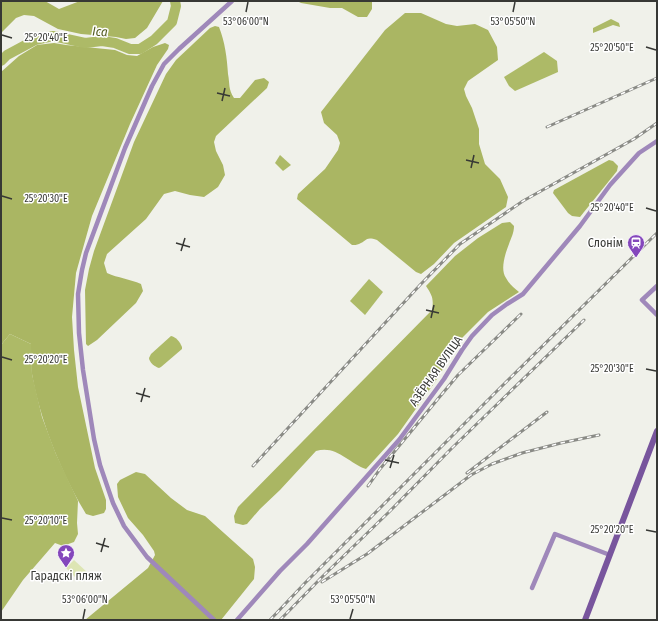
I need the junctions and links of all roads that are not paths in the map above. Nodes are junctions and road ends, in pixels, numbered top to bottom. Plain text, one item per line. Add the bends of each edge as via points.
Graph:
1 (232, 1) edge
2 (657, 141) edge
3 (657, 286) edge
4 (657, 315) edge
5 (657, 431) edge
6 (610, 554) junction
7 (532, 588) dead end
8 (214, 620) edge
9 (237, 620) edge
10 (585, 620) edge

1 - 8 street via 178,49 164,64 152,86 125,148 86,253 78,294 79,334 94,439 113,503 124,526 148,557
2 - 9 street, АЗЁРНАЯ ВУЛІЦА via 639,153 610,185 580,226 523,294 492,314 472,336 399,440
3 - 4 street via 642,300
5 - 6 main road
6 - 7 street via 555,534
6 - 10 main road

